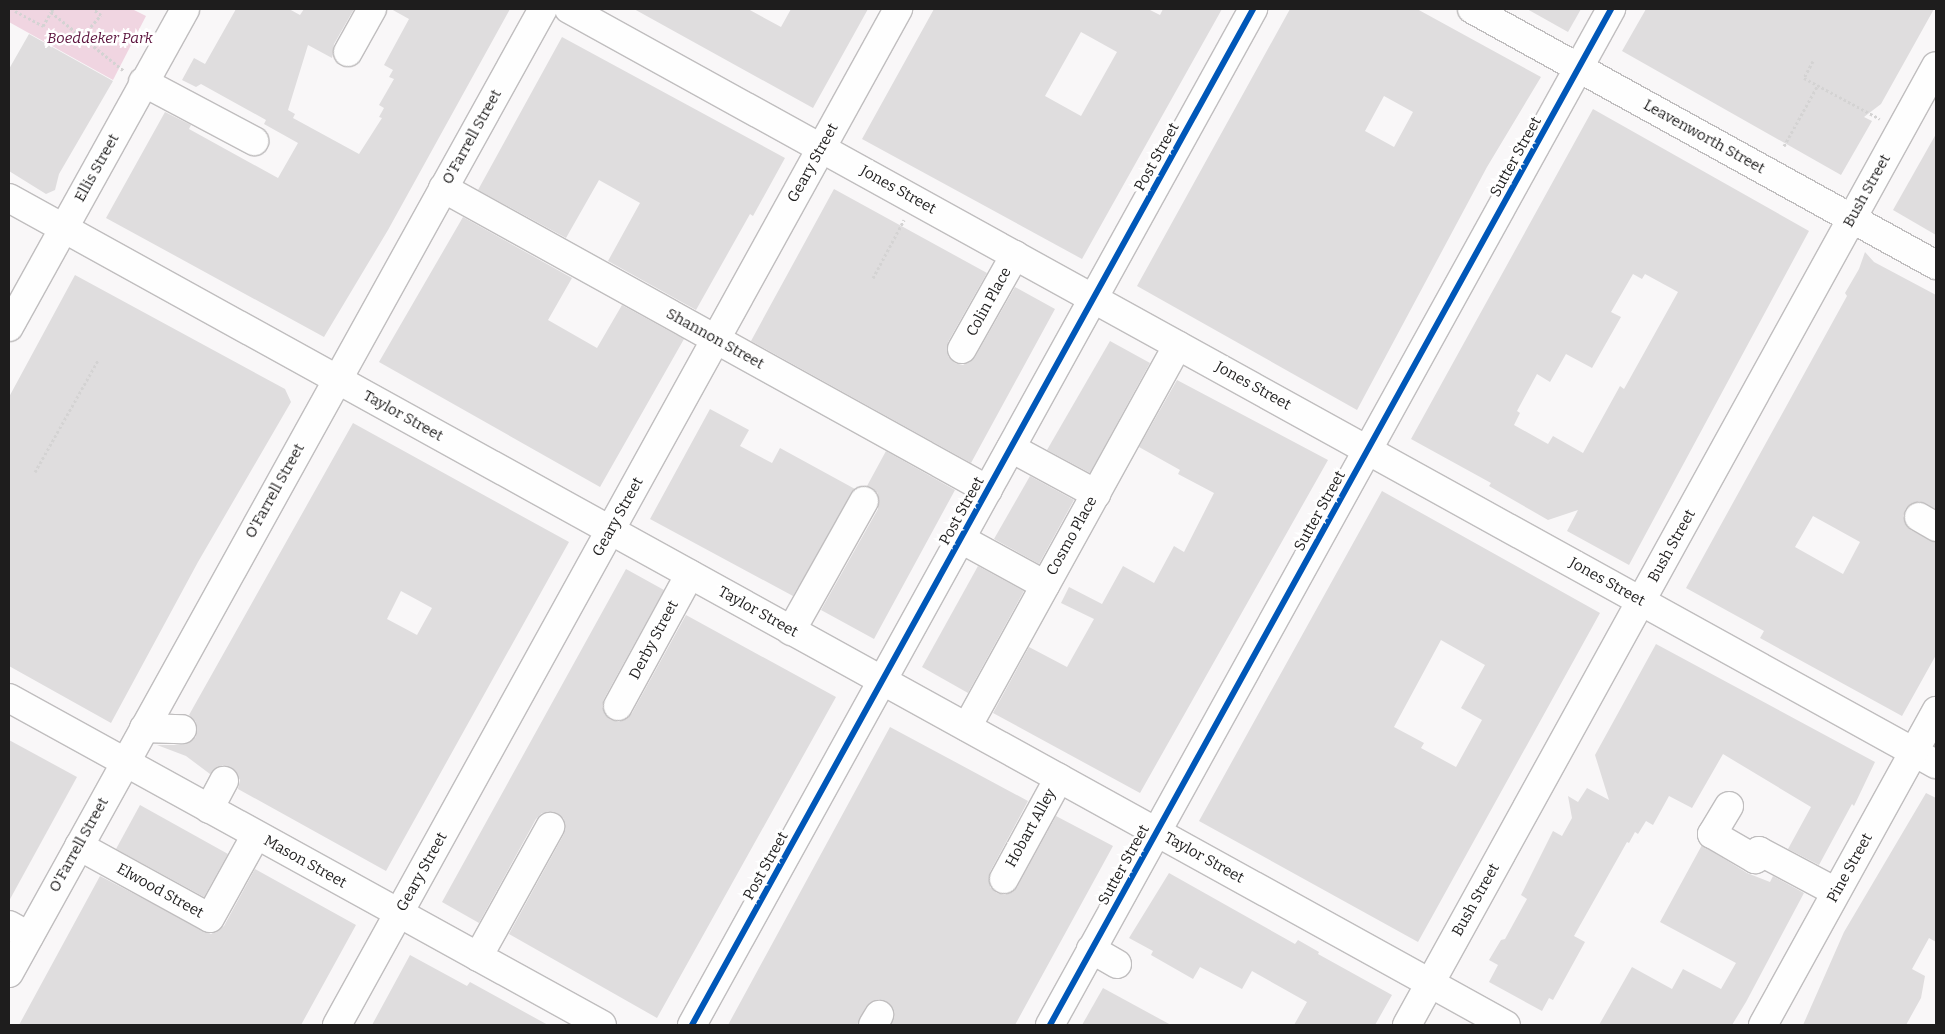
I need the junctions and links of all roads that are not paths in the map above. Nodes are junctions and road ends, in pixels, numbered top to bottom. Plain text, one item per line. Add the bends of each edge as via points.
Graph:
1 (185, 9) edge
2 (372, 9) edge
3 (543, 9) edge
4 (569, 9) edge
5 (898, 9) edge
6 (1253, 9) edge
7 (1472, 9) edge
8 (1611, 9) edge
9 (348, 52) dead end
10 (1936, 66) edge
11 (1579, 68) junction
12 (135, 77) junction
13 (254, 141) dead end
14 (821, 148) junction
15 (443, 188) junction
16 (9, 198) edge
17 (1852, 218) junction
18 (63, 229) junction
19 (1015, 255) junction
20 (1936, 265) edge
21 (1093, 299) junction
22 (9, 327) edge
23 (716, 339) junction
24 (1178, 345) junction
25 (962, 349) dead end
26 (337, 379) junction
27 (1011, 448) junction
28 (1368, 450) junction
29 (988, 490) junction
30 (1096, 494) junction
31 (864, 501) dead end
32 (610, 530) junction
33 (961, 539) junction
34 (690, 574) junction
35 (1045, 586) junction
36 (1641, 601) junction
37 (791, 630) junction
38 (882, 681) junction
39 (9, 698) edge
40 (618, 706) dead end
41 (1936, 710) edge
42 (144, 728) junction
43 (967, 728) junction
44 (182, 729) dead end
45 (1925, 758) edge
46 (124, 762) junction
47 (1059, 778) junction
48 (224, 781) dead end
49 (1729, 806) dead end
50 (209, 809) junction
51 (550, 827) dead end
52 (1157, 832) junction
53 (256, 835) junction
54 (79, 846) junction
55 (1004, 879) dead end
56 (1836, 892) junction
57 (399, 914) junction
58 (19, 930) edge
59 (1091, 949) junction
60 (478, 957) junction
61 (1117, 964) dead end
62 (9, 974) edge
63 (1430, 983) junction
64 (337, 1025) edge
65 (602, 1025) edge
66 (692, 1025) edge
67 (1050, 1025) edge
68 (1407, 1025) edge
69 (1506, 1025) edge
70 (1763, 1025) edge

1 - 12 main road, Ellis Street
2 - 9 main road
3 - 15 main road, O'Farrell Street
4 - 14 main road, Jones Street
5 - 14 main road, Geary Street
6 - 21 main road, Post Street
7 - 11 main road, Leavenworth Street
8 - 11 main road, Sutter Street
10 - 17 main road, Bush Street
11 - 17 main road, Leavenworth Street
11 - 28 main road, Sutter Street
12 - 13 main road
12 - 18 main road, Ellis Street
14 - 19 main road, Jones Street
14 - 23 main road, Geary Street
15 - 23 main road, Shannon Street
15 - 26 main road, O'Farrell Street
16 - 18 main road, Taylor Street
17 - 20 main road, Leavenworth Street
17 - 36 main road, Bush Street
18 - 22 main road, Ellis Street
18 - 26 main road, Taylor Street
19 - 21 main road, Jones Street
19 - 25 main road, Colin Place
21 - 24 main road, Jones Street
21 - 27 main road, Post Street
23 - 29 main road, Shannon Street
23 - 32 main road, Geary Street
24 - 28 main road, Jones Street
24 - 30 main road, Cosmo Place
26 - 32 main road, Taylor Street
26 - 42 main road, O'Farrell Street
27 - 29 main road, Post Street
27 - 30 main road
28 - 36 main road, Jones Street
28 - 52 main road, Sutter Street
29 - 33 main road, Post Street
30 - 35 main road, Cosmo Place
31 - 37 main road
32 - 34 main road, Taylor Street
32 - 57 main road, Geary Street
33 - 35 main road
33 - 38 main road, Post Street
34 - 37 main road, Taylor Street
34 - 40 main road, Derby Street
35 - 43 main road, Cosmo Place
36 - 45 main road, Jones Street
36 - 63 main road, Bush Street
37 - 38 main road, Taylor Street
38 - 43 main road, Taylor Street
38 - 66 main road, Post Street
39 - 46 main road, Mason Street
41 - 45 main road, Pine Street
42 - 44 main road
42 - 46 main road, O'Farrell Street
43 - 47 main road, Taylor Street
45 - 56 main road, Pine Street
46 - 50 main road, Mason Street
46 - 54 main road, O'Farrell Street
47 - 52 main road, Taylor Street
47 - 55 main road, Hobart Alley
48 - 50 main road
49 - 56 main road via 1712,834 1755,859 1759,851
50 - 53 main road, Mason Street
51 - 60 main road
52 - 59 main road, Sutter Street
52 - 63 main road, Taylor Street
53 - 54 main road, Elwood Street via 210,918
53 - 57 main road, Mason Street
54 - 58 main road, O'Farrell Street
56 - 70 main road, Pine Street
57 - 60 main road, Mason Street
57 - 64 main road, Geary Street
58 - 62 main road, O'Farrell Street
59 - 61 main road
59 - 67 main road, Sutter Street
60 - 65 main road, Mason Street
63 - 68 main road, Bush Street
63 - 69 main road, Taylor Street

